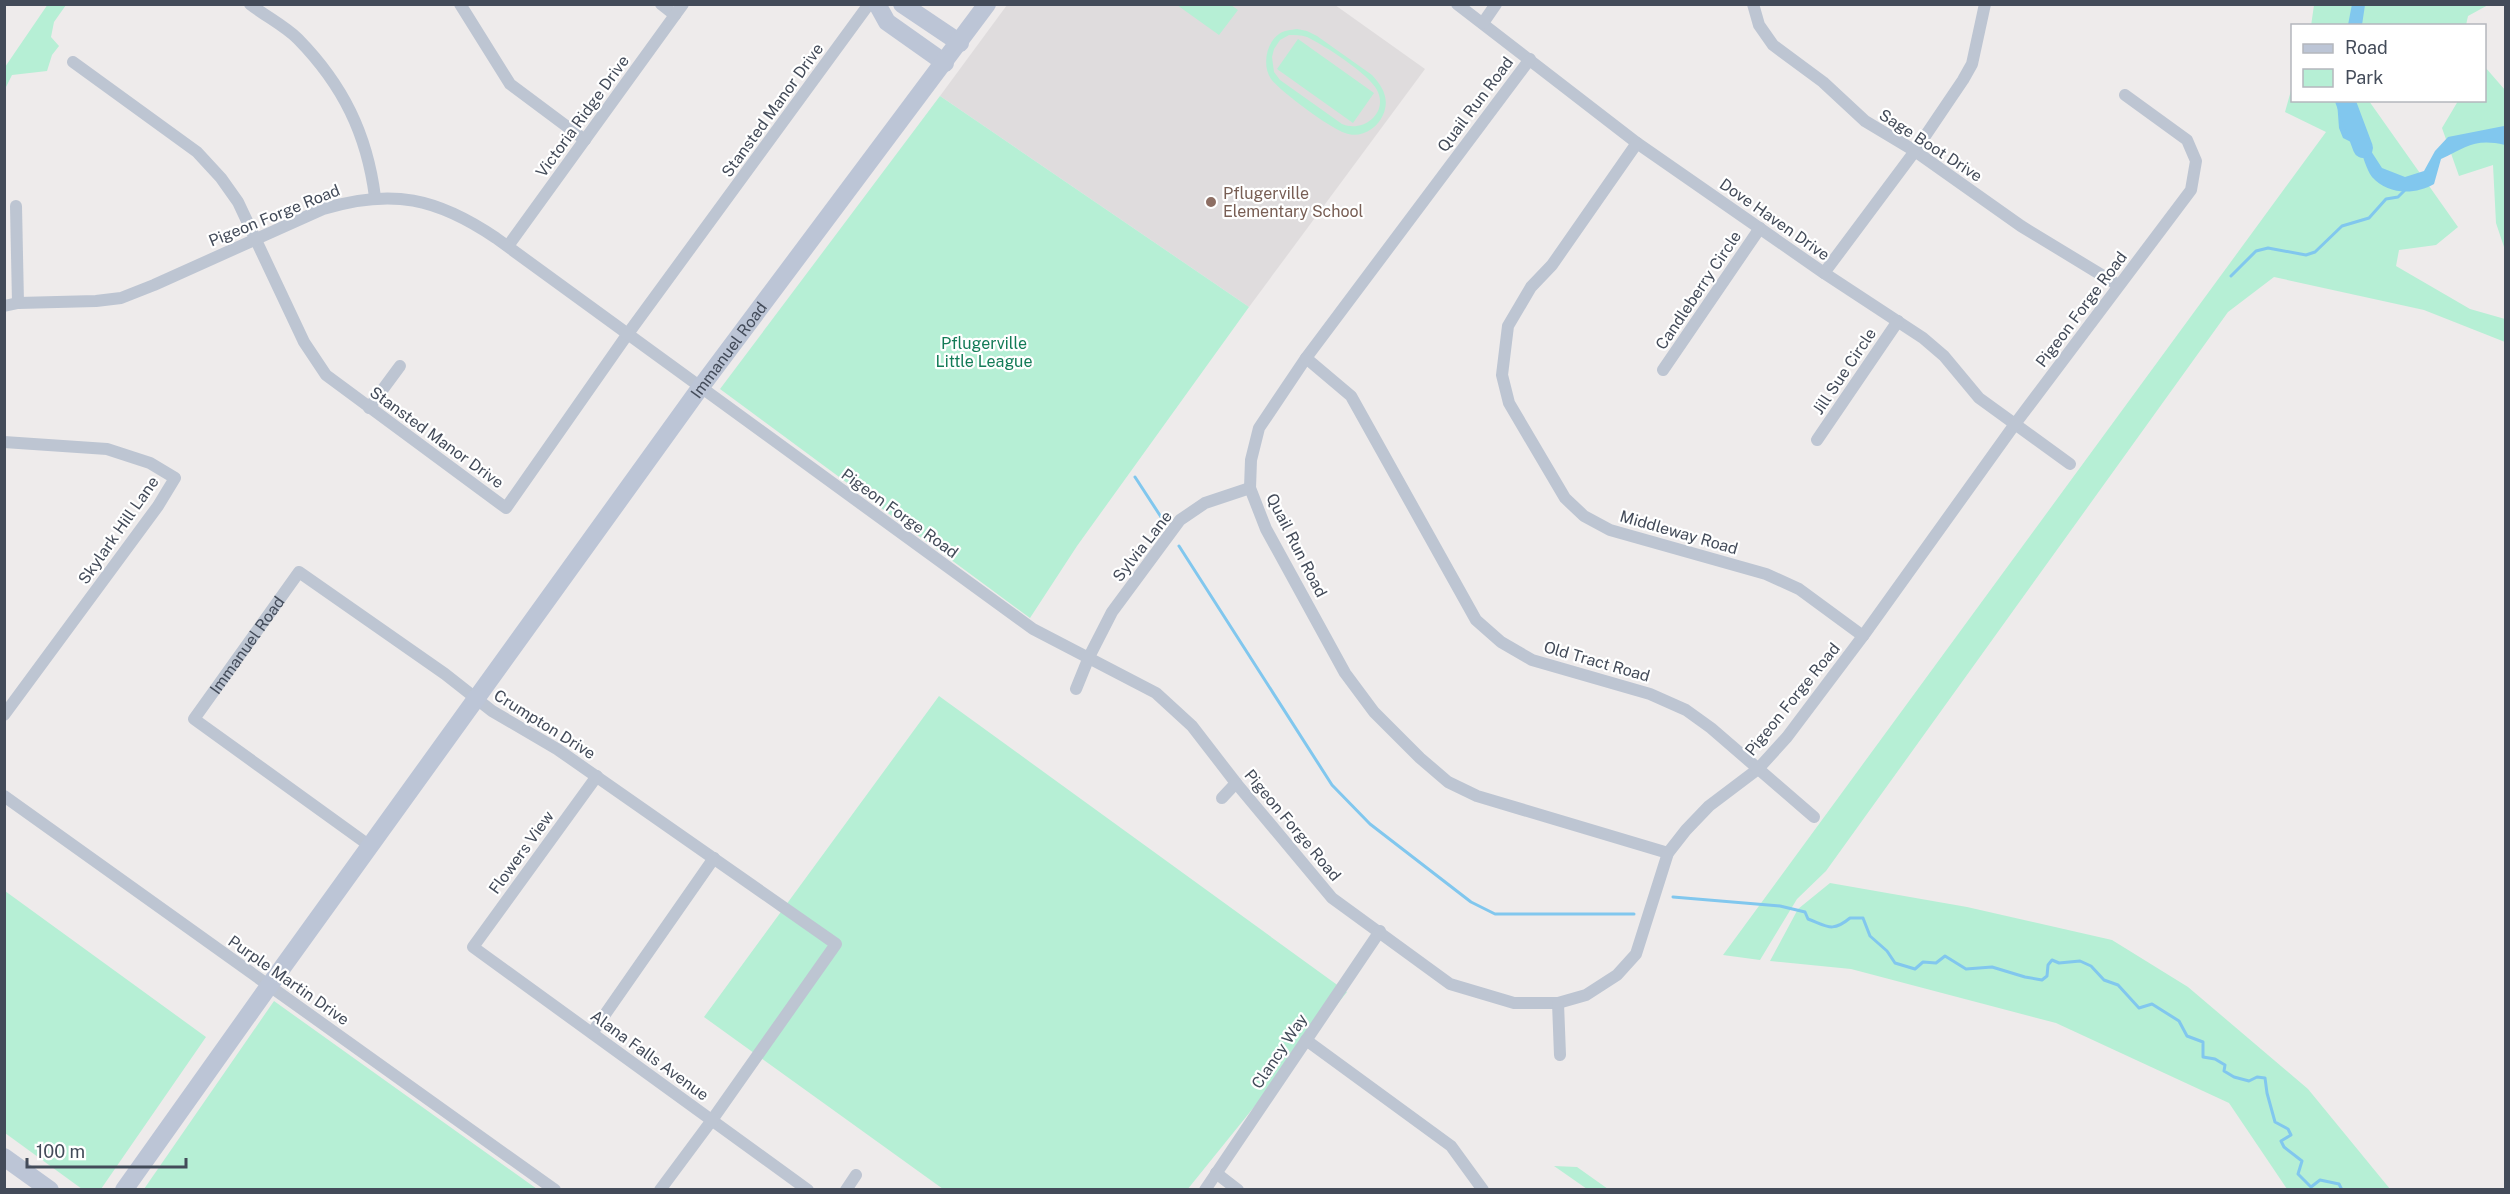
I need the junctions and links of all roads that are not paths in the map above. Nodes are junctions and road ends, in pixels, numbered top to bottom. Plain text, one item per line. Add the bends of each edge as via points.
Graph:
1 (250, 4) edge
2 (460, 4) edge
3 (661, 4) edge
4 (869, 4) edge
5 (877, 4) edge
6 (902, 4) edge
7 (987, 4) edge
8 (1457, 4) edge
9 (1496, 4) edge
10 (1753, 4) edge
11 (1985, 4) edge
12 (679, 10) edge
13 (1483, 23) junction
14 (960, 43) junction
15 (1530, 59) junction
16 (73, 63) dead end
17 (945, 63) junction
18 (2125, 95) dead end
19 (585, 140) junction
20 (1637, 143) junction
21 (1915, 151) junction
22 (375, 197) junction
23 (15, 206) dead end
24 (1760, 228) junction
25 (257, 238) junction
26 (508, 246) junction
27 (1824, 273) junction
28 (2118, 285) junction
29 (18, 303) junction
30 (4, 306) edge
31 (1898, 321) junction
32 (627, 335) junction
33 (1306, 358) junction
34 (400, 366) dead end
35 (1663, 370) dead end
36 (700, 388) junction
37 (369, 408) junction
38 (2015, 424) junction
39 (1817, 440) dead end
40 (4, 442) edge
41 (2070, 464) dead end
42 (1250, 488) junction
43 (1863, 636) junction
44 (1089, 657) junction
45 (1076, 689) dead end
46 (476, 699) junction
47 (4, 715) edge
48 (1758, 769) junction
49 (597, 776) junction
50 (1236, 783) junction
51 (4, 796) edge
52 (1222, 798) dead end
53 (1814, 817) dead end
54 (370, 846) junction
55 (1668, 853) junction
56 (714, 858) junction
57 (1380, 931) junction
58 (473, 947) joint
59 (268, 986) junction
60 (1558, 1003) junction
61 (592, 1033) junction
62 (1306, 1040) junction
63 (1560, 1055) dead end
64 (712, 1120) junction
65 (4, 1156) edge
66 (1216, 1173) junction
67 (856, 1175) dead end
68 (50, 1190) edge
69 (124, 1190) edge
70 (555, 1190) edge
71 (660, 1190) edge
72 (808, 1190) edge
73 (846, 1190) edge
74 (1205, 1190) edge
75 (1238, 1190) edge
76 (1483, 1190) edge

1 - 22 street via 297,38 331,79 362,136
2 - 19 street via 510,84
3 - 12 street
4 - 32 street, Stansted Manor Drive
5 - 17 street via 887,22
6 - 14 street
7 - 14 street, Immanuel Road
8 - 13 street, Dove Haven Drive
9 - 13 street
10 - 21 street, Sage Boot Drive via 1759,25 1773,45 1822,82 1865,122
11 - 21 street via 1972,64
12 - 19 street, Victoria Ridge Drive
13 - 15 street, Dove Haven Drive
14 - 17 street, Immanuel Road
15 - 20 street, Dove Haven Drive
15 - 33 street, Quail Run Road
16 - 25 street, Stansted Manor Drive via 197,152 238,202
17 - 36 street, Immanuel Road
18 - 28 street, Pigeon Forge Road via 2187,140 2196,161 2191,190
19 - 26 street, Victoria Ridge Drive
20 - 24 street, Dove Haven Drive
20 - 43 street, Middleway Road via 1552,265 1531,287 1508,326 1502,375 1509,403 1565,498 1584,516 1610,530 1783,581
21 - 27 street
21 - 28 street, Sage Boot Drive via 2021,226
22 - 25 street, Pigeon Forge Road via 323,209
22 - 26 street, Pigeon Forge Road via 413,200 449,210
23 - 29 street
24 - 27 street, Dove Haven Drive
24 - 35 street, Candleberry Circle
25 - 29 street, Pigeon Forge Road via 121,298
25 - 37 street, Stansted Manor Drive via 304,342 326,375
26 - 32 street, Pigeon Forge Road
27 - 31 street, Dove Haven Drive
28 - 38 street, Pigeon Forge Road
29 - 30 street, Pigeon Forge Road
31 - 38 street, Dove Haven Drive via 1944,356 1978,398
31 - 39 street, Jill Sue Circle
32 - 36 street, Pigeon Forge Road
32 - 37 street, Stansted Manor Drive via 506,508
33 - 42 street, Quail Run Road via 1259,428 1251,460
33 - 48 street, Old Tract Road via 1351,396 1476,620 1501,642 1532,660 1650,694 1686,710
34 - 37 street
36 - 44 street, Pigeon Forge Road via 1033,629
36 - 46 street, Immanuel Road
38 - 41 street, Dove Haven Drive
38 - 43 street, Pigeon Forge Road
40 - 47 street, Skylark Hill Lane via 107,449 150,463 175,478
42 - 44 street, Sylvia Lane via 1205,503 1180,520 1112,612
42 - 55 street, Quail Run Road via 1266,529 1345,673 1374,712 1420,758 1448,782 1478,796
43 - 48 street, Pigeon Forge Road
44 - 45 street, Sylvia Lane
44 - 50 street, Pigeon Forge Road via 1156,693 1192,726
46 - 49 street, Crumpton Drive
46 - 54 street, Immanuel Road
46 - 54 street, Immanuel Road via 300,572 286,590 194,719
48 - 53 street, Old Tract Road
48 - 55 street, Pigeon Forge Road via 1709,806
49 - 56 street, Crumpton Drive
49 - 58 street, Flowers View
50 - 52 street
50 - 57 street, Pigeon Forge Road via 1332,898
51 - 59 street, Purple Martin Drive
54 - 59 street, Immanuel Road
55 - 60 street, Pigeon Forge Road via 1636,954 1617,975 1586,995
56 - 61 street
56 - 64 street, Crumpton Drive via 836,944
57 - 60 street, Pigeon Forge Road via 1450,984 1514,1003
57 - 62 street, Clancy Way
58 - 61 street, Alana Falls Avenue
59 - 69 street, Immanuel Road
59 - 70 street, Purple Martin Drive
60 - 63 street
61 - 64 street, Alana Falls Avenue
62 - 66 street, Clancy Way
62 - 76 street via 1451,1146
64 - 71 street
64 - 72 street, Alana Falls Avenue
65 - 68 street
66 - 74 street, Clancy Way
66 - 75 street
67 - 73 street

